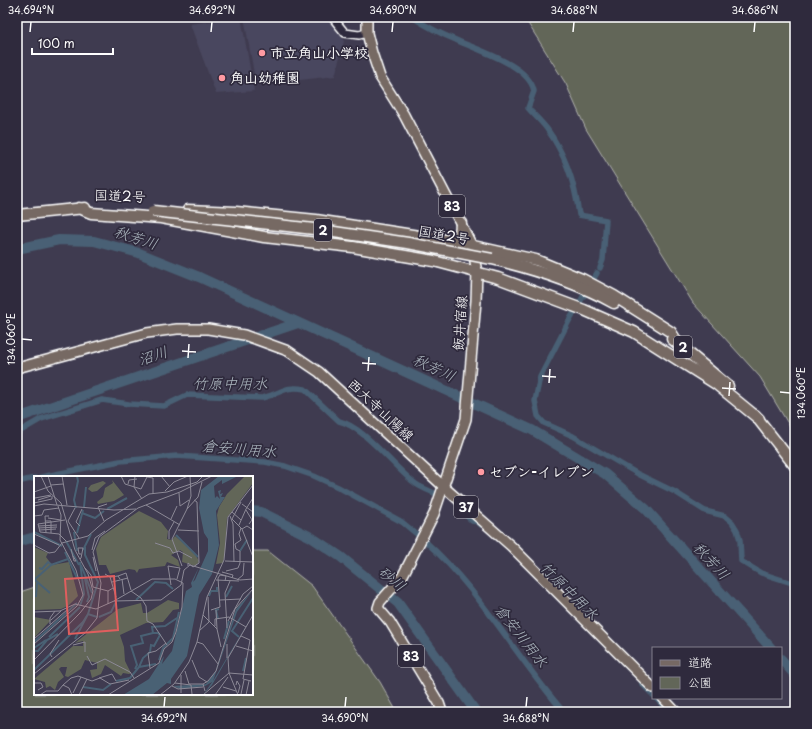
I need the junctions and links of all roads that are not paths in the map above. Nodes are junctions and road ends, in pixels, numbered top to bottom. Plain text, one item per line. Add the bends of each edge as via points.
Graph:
1 (332, 17) edge
2 (367, 17) edge
3 (367, 33) junction
4 (147, 212) junction
5 (17, 215) edge
6 (461, 223) junction
7 (451, 241) junction
8 (472, 246) junction
9 (477, 272) junction
10 (580, 282) junction
11 (17, 368) edge
12 (759, 419) junction
13 (795, 466) edge
14 (444, 487) junction
15 (652, 687) edge
16 (664, 699) edge
17 (442, 712) edge
18 (676, 712) edge

1 - 3 street via 345,34
2 - 3 main road, 飯井宿線 / 83
3 - 6 main road, 飯井宿線 / 83 via 380,77 404,115
4 - 5 highway, 国道2号 / 2 via 79,208
4 - 7 highway, bridge via 168,209 236,212 316,220
4 - 9 highway via 313,243 399,255
4 - 10 highway, 国道2号 / 2, bridge via 314,228 408,243 492,259
6 - 7 highway via 460,236
6 - 8 main road, 飯井宿線 / 83
7 - 8 highway
8 - 9 main road, 飯井宿線 / 83
8 - 10 highway via 541,262
9 - 12 highway via 571,305 634,332 716,384
9 - 14 main road, 飯井宿線 / 83 via 468,407 463,431
10 - 12 highway, 2 via 677,342 718,377
11 - 14 main road, 西大寺山陽線 / 37 via 147,333 177,329 208,329 244,335 288,351 319,372
12 - 13 highway, 2
14 - 15 main road, 西大寺山陽線 / 37 via 511,546
14 - 17 main road, 飯井宿線 / 83 via 434,514 399,580 378,608 390,622
16 - 18 main road

